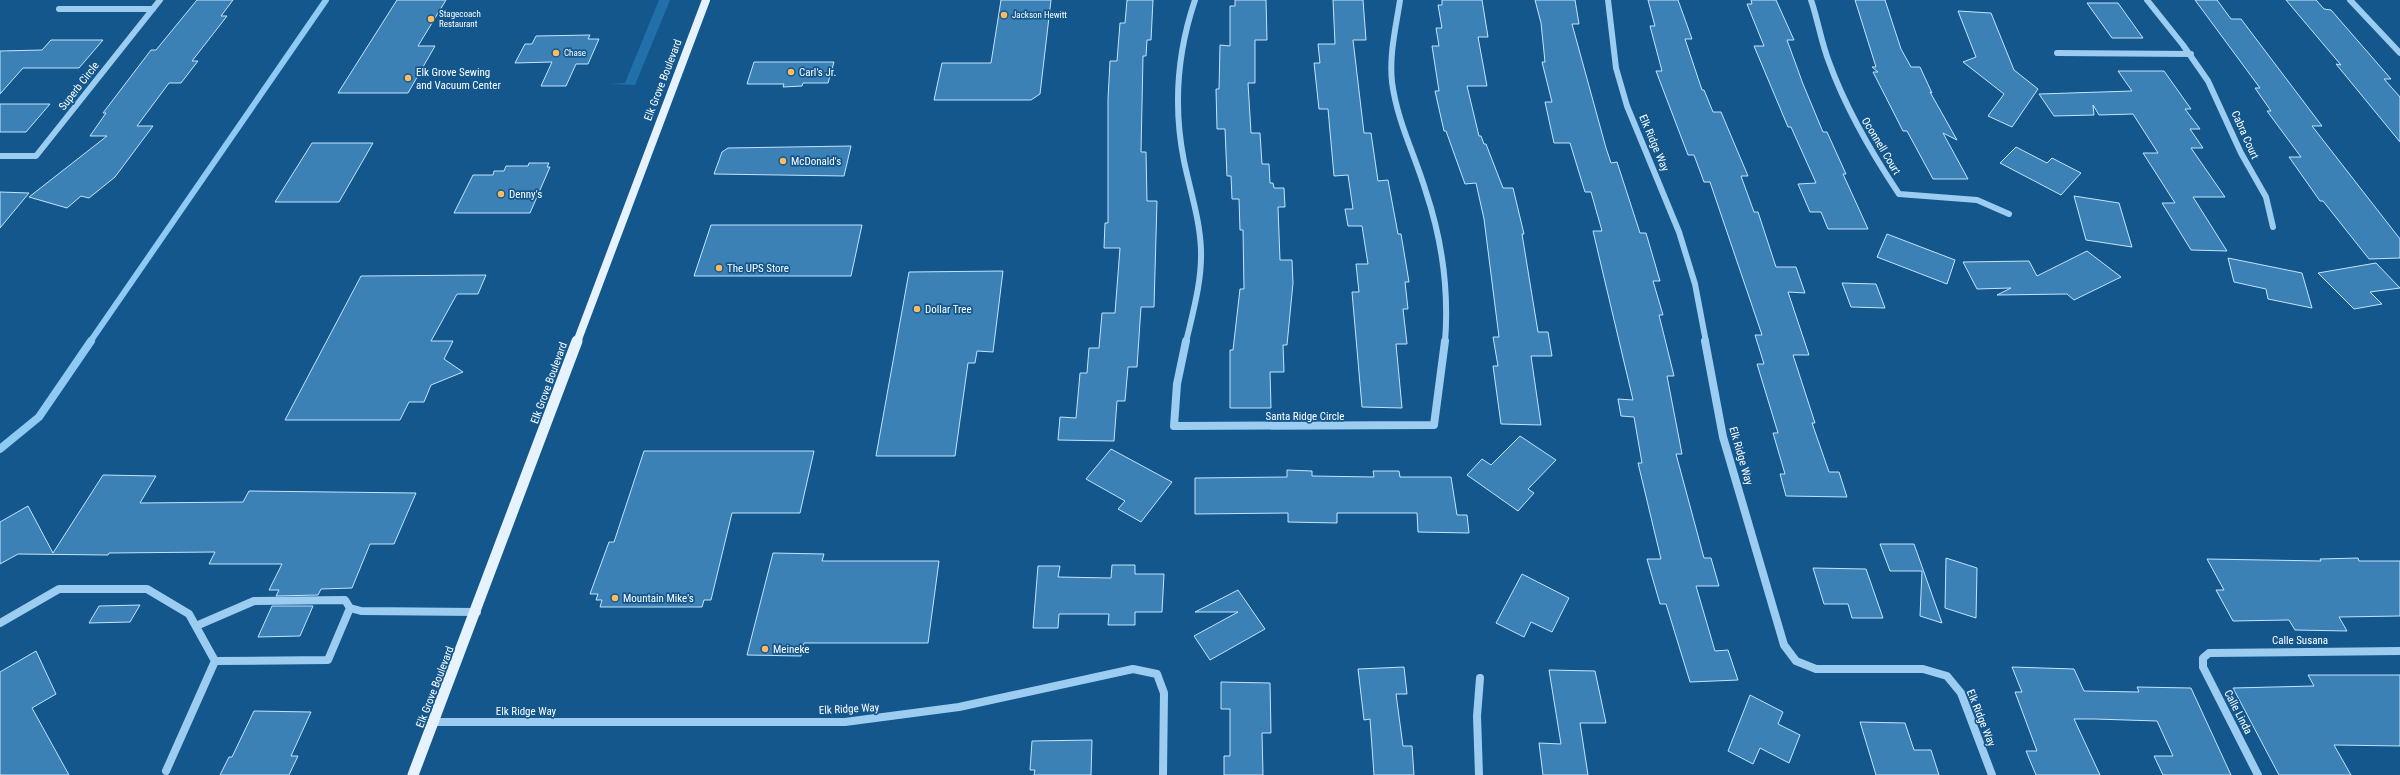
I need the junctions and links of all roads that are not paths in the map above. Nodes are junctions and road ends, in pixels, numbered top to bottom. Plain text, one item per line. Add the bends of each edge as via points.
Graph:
1 (160, 0) edge
2 (706, 0) edge
3 (1195, 0) edge
4 (1400, 0) edge
5 (1608, 0) edge
6 (1811, 0) edge
7 (2146, 0) edge
8 (2350, 0) edge
9 (59, 9) dead end
10 (153, 9) junction
11 (2057, 53) dead end
12 (2400, 53) edge
13 (2191, 54) junction
14 (0, 156) edge
15 (2009, 214) dead end
16 (2273, 227) dead end
17 (350, 608) junction
18 (477, 612) junction
19 (0, 623) edge
20 (196, 626) junction
21 (2400, 651) edge
22 (2203, 658) joint
23 (215, 661) junction
24 (1480, 678) dead end
25 (434, 722) junction
26 (166, 771) dead end
27 (413, 775) edge
28 (1163, 775) edge
29 (1479, 775) edge
30 (1992, 775) edge
31 (2258, 775) edge

1 - 10 street, Superb Circle
2 - 18 main road, Elk Grove Boulevard
3 - 4 street, Santa Ridge Circle via 1183,40 1177,97 1184,160 1197,216 1201,250 1196,304 1177,384 1174,426 1434,425 1445,362 1446,301 1436,226 1396,111 1392,49
5 - 30 street, Elk Ridge Way via 1616,68 1624,98 1679,232 1694,284 1723,437 1784,645 1796,661 1816,669 1923,669 1947,676 1961,693
6 - 15 street, Oconnell Court via 1828,60 1844,100 1898,194 1977,200
7 - 13 street, Cabra Court
8 - 12 street
9 - 10 street
10 - 14 street, Superb Circle via 36,156
11 - 13 street
13 - 16 street, Cabra Court via 2215,93 2241,154 2268,199
17 - 18 street via 361,611
17 - 20 street via 345,600 254,600
17 - 23 street via 328,660
18 - 25 main road, Elk Grove Boulevard
19 - 20 street via 59,589 147,589 189,614
20 - 23 street
21 - 22 street, Calle Susana via 2216,651 2209,652
22 - 31 street, Calle Linda via 2203,667
23 - 26 street
24 - 29 street
25 - 27 main road, Elk Grove Boulevard
25 - 28 street, Elk Ridge Way via 845,722 959,707 1133,669 1157,674 1164,693

